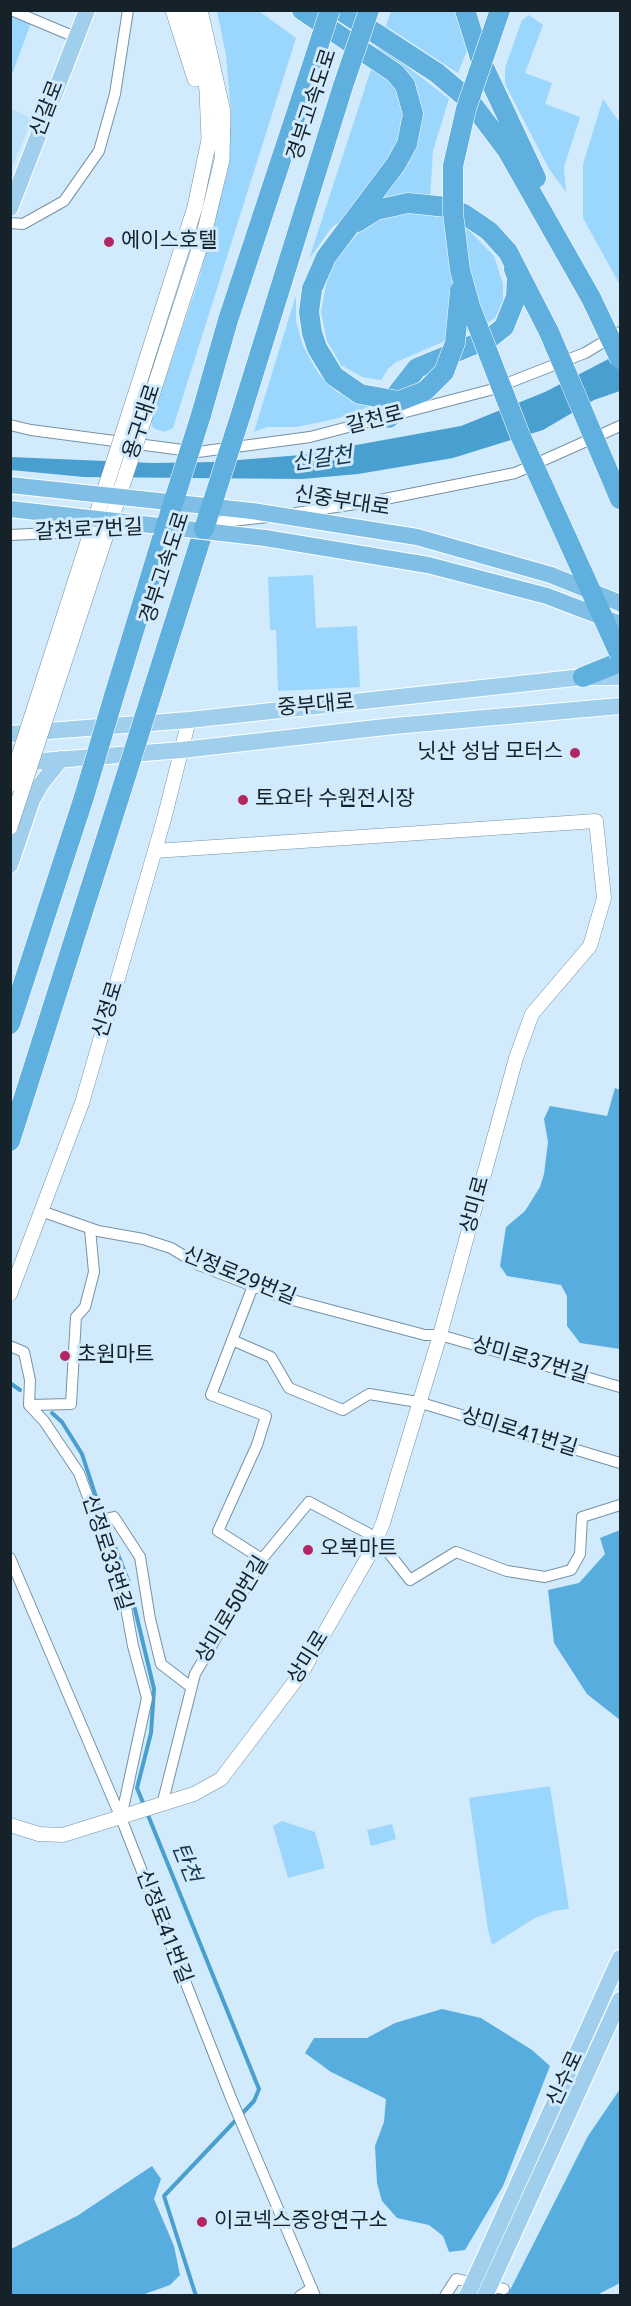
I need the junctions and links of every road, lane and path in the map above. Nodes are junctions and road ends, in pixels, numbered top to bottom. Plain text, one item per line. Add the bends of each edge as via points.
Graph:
1 (11, 10) edge
2 (87, 10) edge
3 (128, 10) edge
4 (173, 10) edge
5 (185, 10) edge
6 (200, 10) edge
7 (302, 10) edge
8 (330, 10) edge
9 (340, 10) edge
10 (369, 10) edge
11 (465, 10) edge
12 (500, 10) edge
13 (75, 37) junction
14 (10, 208) edge
15 (10, 223) edge
16 (338, 241) junction
17 (508, 252) junction
18 (460, 270) junction
19 (591, 298) junction
20 (621, 332) edge
21 (150, 347) junction
22 (621, 358) edge
23 (141, 401) junction
24 (389, 418) junction
25 (10, 425) edge
26 (621, 426) edge
27 (10, 485) edge
28 (621, 499) edge
29 (10, 508) edge
30 (10, 535) edge
31 (621, 603) edge
32 (621, 624) edge
33 (621, 655) edge
34 (621, 662) edge
35 (583, 677) junction
36 (621, 677) edge
37 (621, 705) edge
38 (585, 707) junction
39 (621, 716) edge
40 (189, 720) junction
41 (10, 734) edge
42 (182, 750) junction
43 (62, 759) junction
44 (10, 764) edge
45 (10, 784) edge
46 (10, 827) edge
47 (155, 851) junction
48 (10, 864) edge
49 (10, 1024) edge
50 (10, 1141) edge
51 (41, 1211) junction
52 (90, 1229) junction
53 (253, 1286) junction
54 (10, 1294) edge
55 (440, 1335) junction
56 (232, 1341) junction
57 (10, 1346) edge
58 (621, 1387) edge
59 (418, 1402) junction
60 (29, 1405) junction
61 (621, 1463) edge
62 (621, 1505) edge
63 (97, 1521) junction
64 (377, 1538) junction
65 (10, 1558) edge
66 (262, 1559) junction
67 (191, 1687) junction
68 (162, 1805) junction
69 (121, 1818) junction
70 (10, 1825) edge
71 (621, 1959) edge
72 (621, 2000) edge
73 (519, 2201) junction
74 (504, 2289) dead end
75 (313, 2292) edge
76 (300, 2295) edge
77 (445, 2295) edge
78 (466, 2295) edge
79 (485, 2295) edge

1 - 13 street
2 - 13 main road, 신갈로
3 - 15 street via 115,94 99,151 64,201 22,224
4 - 21 main road via 194,72 200,144
5 - 21 main road, 용구대로 via 207,90 209,140 204,175
6 - 23 main road, 용구대로 via 223,112 222,160 204,234
7 - 16 highway via 395,73 411,99 412,129 407,144 384,182
8 - 49 highway, 경부고속도로, bridge via 228,320 84,797
9 - 19 highway via 437,73 471,101 507,150
10 - 50 highway, 경부고속도로, bridge
11 - 19 highway via 481,61
12 - 18 highway, bridge via 466,109 453,166 453,213
13 - 14 main road, 신갈로
16 - 17 highway via 360,219 376,210 393,204 429,204 470,218
16 - 18 highway, bridge via 312,289 312,333 334,376 360,394 399,401 425,392 440,378 450,360 458,329
17 - 24 highway via 517,286 504,327 490,338 417,368 396,395
17 - 28 highway, bridge via 549,332
18 - 33 highway, bridge via 520,435
19 - 22 highway, bridge
20 - 24 street, 갈천로 via 585,352 490,390
21 - 23 main road, 용구대로
23 - 45 main road, 용구대로, bridge
23 - 46 main road, 용구대로, bridge
24 - 25 street, 갈천로 via 310,437 198,452
26 - 30 street, 갈천로7번길 via 515,473 375,501 252,520
27 - 31 highway, 신중부대로, bridge via 252,511 417,537 551,574
29 - 32 highway, bridge via 265,538 428,564 536,592
34 - 35 highway
35 - 36 main road, 중부대로
35 - 40 main road, 중부대로
37 - 38 main road, 중부대로
38 - 39 main road
38 - 42 main road, 중부대로
40 - 41 main road, 중부대로
40 - 42 street, 신정로
42 - 43 main road, 중부대로
42 - 47 street, 신정로
43 - 44 main road, 중부대로
43 - 48 main road via 32,800
47 - 51 street, 신정로 via 82,1103
47 - 55 street, 상미로 via 596,821 603,905 590,946 532,1014 516,1058
51 - 52 street, 신정로29번길
51 - 54 street, 신정로
52 - 53 street, 신정로29번길 via 171,1248 199,1265
52 - 60 street via 94,1272 85,1307 76,1317 71,1404
53 - 55 street, 신정로29번길 via 425,1335
53 - 56 street
55 - 58 street, 상미로37번길
55 - 59 street, 상미로
56 - 59 street, 상미로41번길 via 271,1357 289,1388 343,1410 369,1394
56 - 66 street via 211,1395 266,1416 218,1531
57 - 60 street via 24,1352 30,1380
59 - 61 street, 상미로41번길
59 - 64 street, 상미로
60 - 63 street, 신정로33번길 via 79,1473
62 - 64 street via 582,1517 580,1554 571,1570 545,1577 507,1571 456,1552 410,1580
63 - 67 street via 114,1517 140,1557 162,1664
63 - 69 street, 신정로33번길 via 123,1590 147,1698
64 - 66 street, 상미로50번길 via 309,1502
64 - 68 street, 상미로 via 302,1672 221,1779
65 - 69 street, 신정로41번길
66 - 67 street, 상미로50번길
67 - 68 street, 상미로50번길
68 - 69 street, 상미로
69 - 70 street, 상미로 via 63,1835 39,1834
69 - 75 street, 신정로41번길 via 244,2131
71 - 73 main road, 신수로
72 - 73 main road, 신수로
73 - 78 main road, bridge
73 - 79 main road, bridge
74 - 77 street via 456,2279
75 - 76 street

